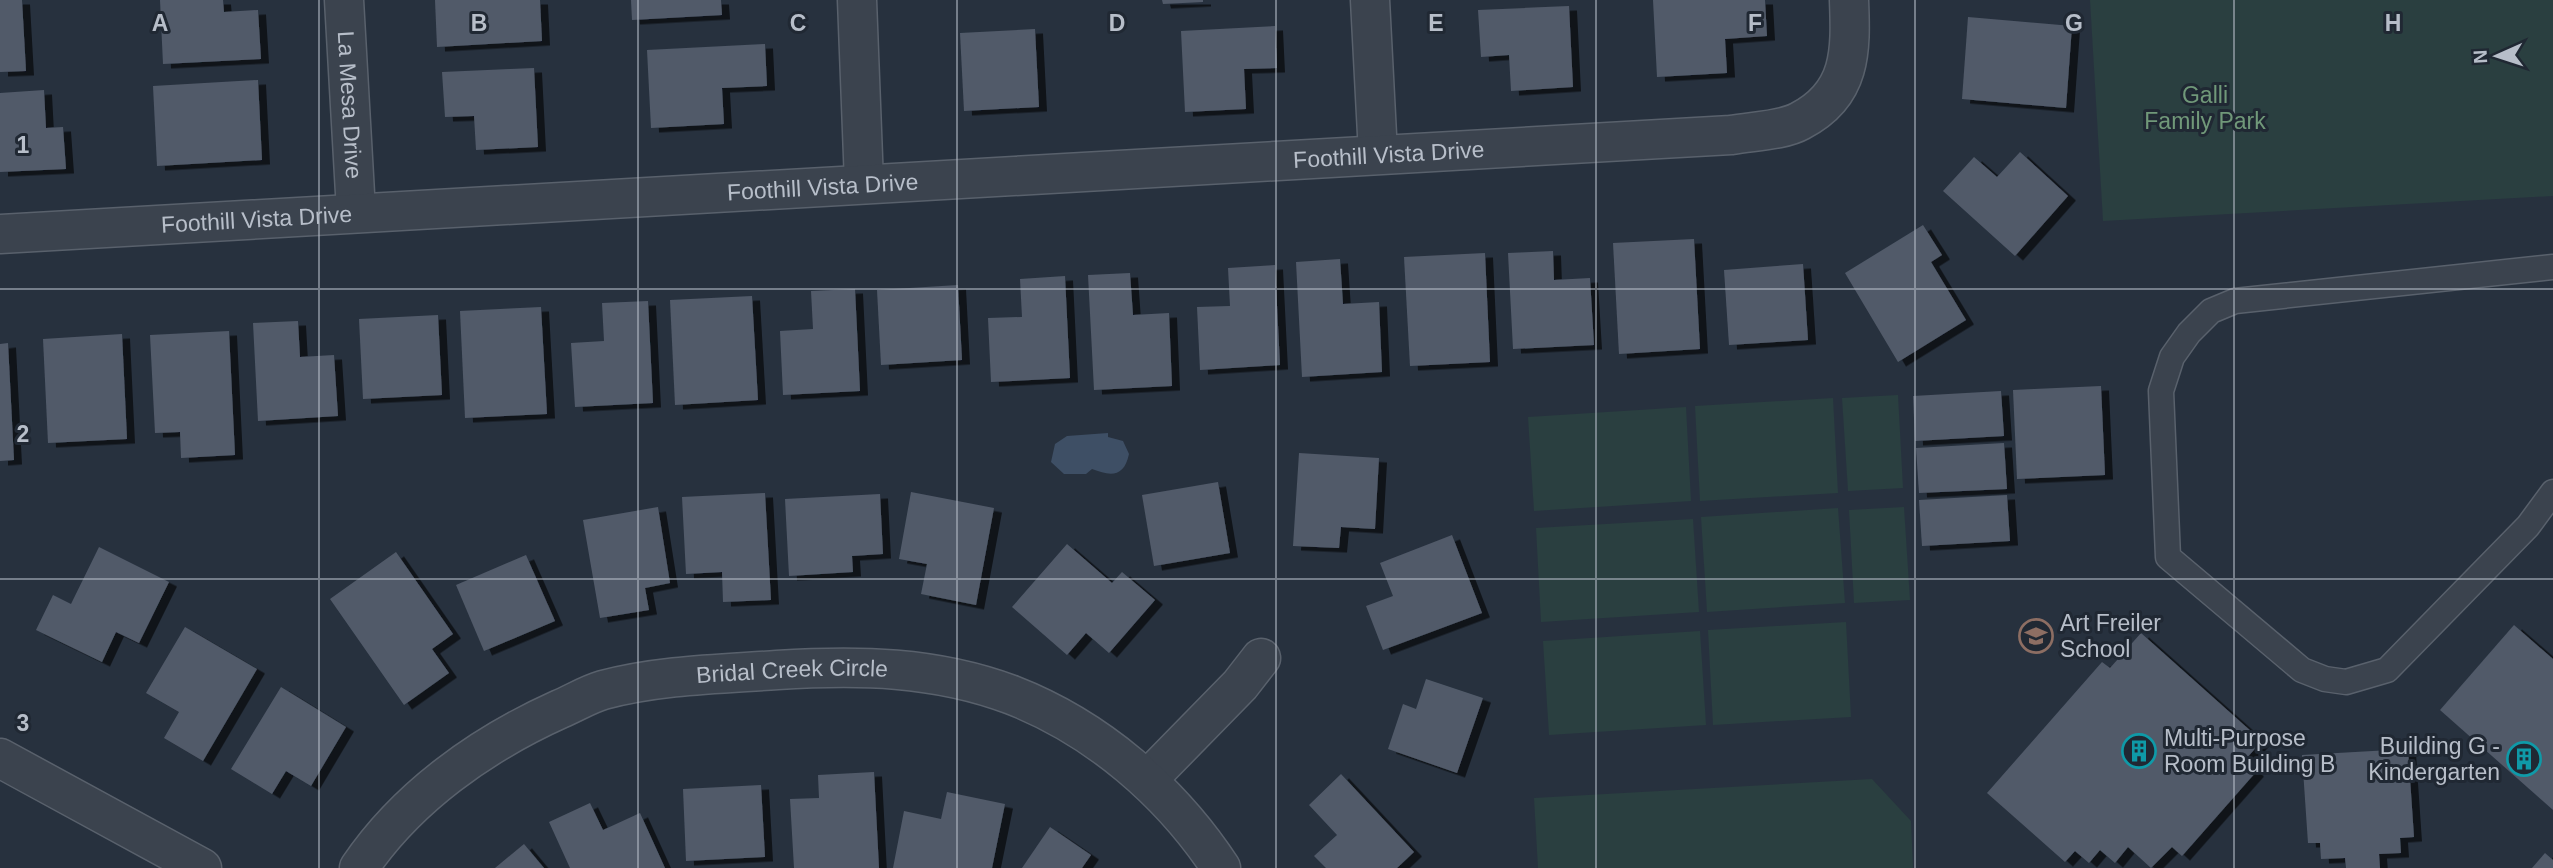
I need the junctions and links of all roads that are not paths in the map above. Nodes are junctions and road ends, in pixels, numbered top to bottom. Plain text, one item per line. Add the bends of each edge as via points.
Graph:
1 (344, 0) edge
2 (857, 0) edge
3 (1370, 0) edge
4 (1849, 0) edge
5 (1378, 154) junction
6 (864, 183) junction
7 (356, 211) junction
8 (0, 234) edge
9 (2549, 271) edge
10 (2553, 492) edge
11 (1261, 658) dead end
12 (0, 758) edge
13 (1147, 780) junction
14 (202, 868) edge
15 (359, 868) edge
16 (1221, 868) edge

1 - 7 street, La Mesa Drive
2 - 6 street
3 - 5 street
4 - 5 street, Foothill Vista Drive via 1851,45 1846,74 1826,103 1798,123 1731,135
5 - 6 street, Foothill Vista Drive
6 - 7 street, Foothill Vista Drive
7 - 8 street, Foothill Vista Drive
9 - 10 lane via 2290,293 2235,301 2211,311 2172,357 2161,391 2168,556 2302,670 2346,682 2387,670 2528,526
11 - 13 street
12 - 14 street
13 - 15 street, Bridal Creek Circle via 1082,730 1013,696 938,673 849,666 667,677 601,691 508,732 425,794 375,844
13 - 16 street, Bridal Creek Circle via 1199,834

